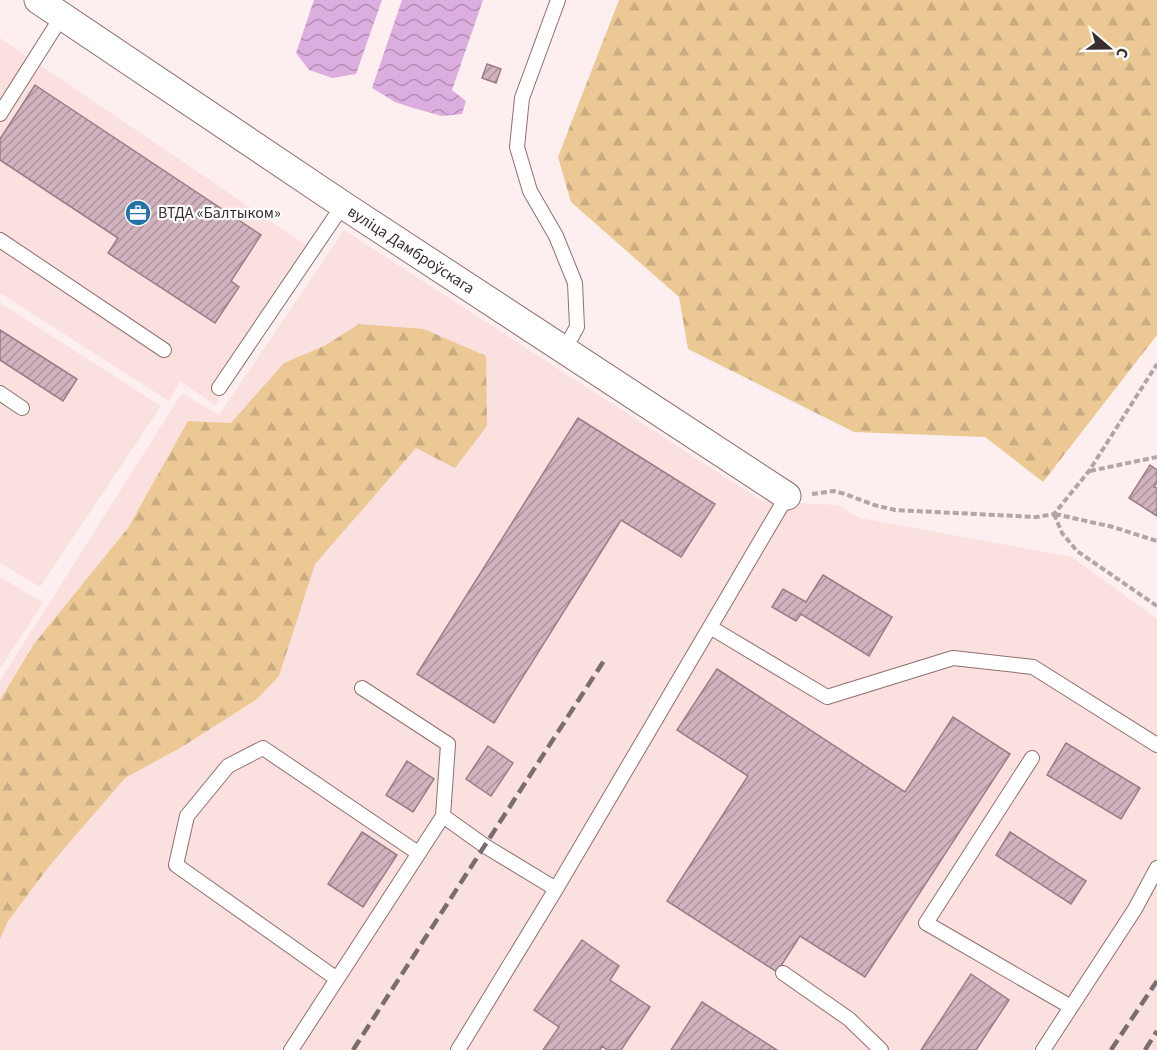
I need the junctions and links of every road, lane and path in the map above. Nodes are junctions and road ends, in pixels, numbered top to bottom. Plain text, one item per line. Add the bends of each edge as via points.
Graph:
1 (38, 0) edge
2 (558, 0) edge
3 (62, 16) junction
4 (0, 114) edge
5 (343, 205) junction
6 (0, 240) edge
7 (164, 350) dead end
8 (564, 350) junction
9 (1157, 364) edge
10 (219, 388) dead end
11 (0, 393) edge
12 (22, 408) dead end
13 (1157, 458) edge
14 (1089, 471) junction
15 (787, 496) junction
16 (1054, 514) junction
17 (1157, 541) edge
18 (1157, 606) edge
19 (710, 627) junction
20 (362, 688) dead end
21 (1157, 745) edge
22 (1032, 758) dead end
23 (442, 816) junction
24 (418, 853) junction
25 (1157, 868) edge
26 (556, 889) junction
27 (783, 974) dead end
28 (337, 979) junction
29 (1071, 1007) junction
30 (291, 1050) edge
31 (458, 1050) edge
32 (881, 1050) edge
33 (1043, 1050) edge

1 - 3 street, вуліца Дамброўскага
2 - 8 lane via 522,99 517,147 530,191 556,236 575,283 578,327
3 - 4 lane
3 - 5 street, вуліца Дамброўскага
5 - 8 street, вуліца Дамброўскага
5 - 10 lane
6 - 7 lane
8 - 15 street, вуліца Дамброўскага
9 - 14 path
11 - 12 lane
13 - 14 path
14 - 16 path
15 - 16 path via 834,491 895,510 1036,517
15 - 19 lane
16 - 17 path
16 - 18 path via 1062,533 1077,551
19 - 21 lane via 827,697 953,658 1033,667
19 - 26 lane
20 - 23 lane via 448,744
22 - 29 lane via 926,923
23 - 24 lane
23 - 26 lane
24 - 28 lane
24 - 28 lane via 264,748 228,766 187,816 176,865
25 - 29 lane
26 - 31 lane
27 - 32 lane via 849,1019
28 - 30 lane
29 - 33 lane

